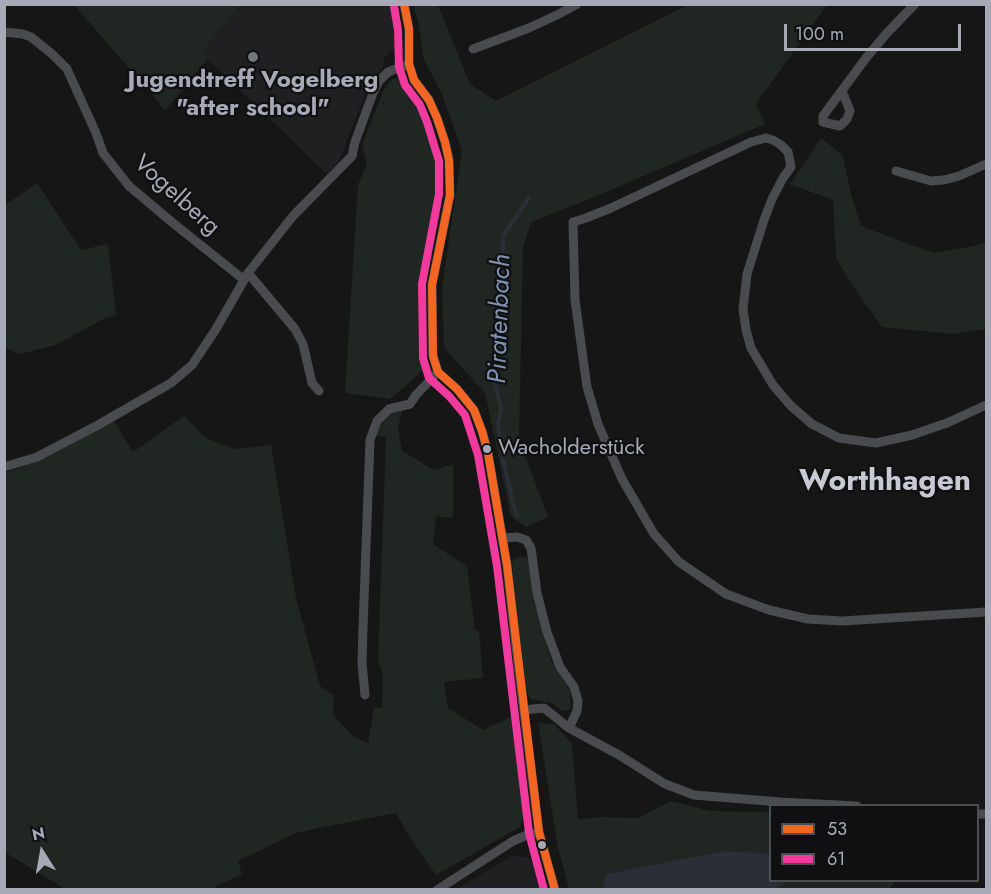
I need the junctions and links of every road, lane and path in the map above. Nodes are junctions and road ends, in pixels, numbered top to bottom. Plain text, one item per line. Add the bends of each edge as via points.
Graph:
1 (404, 4) edge
2 (577, 4) edge
3 (915, 4) edge
4 (4, 32) edge
5 (473, 49) dead end
6 (409, 64) junction
7 (842, 91) dead end
8 (987, 164) edge
9 (896, 171) dead end
10 (246, 276) junction
11 (438, 372) junction
12 (319, 391) dead end
13 (987, 405) edge
14 (4, 467) edge
15 (503, 538) junction
16 (987, 612) edge
17 (364, 695) dead end
18 (524, 710) junction
19 (569, 728) junction
20 (818, 804) edge
21 (538, 831) junction
22 (436, 890) edge
23 (555, 890) edge

1 - 6 street
2 - 5 street
3 - 7 street
4 - 10 street, Vogelberg via 31,37 67,69 103,153 129,186
6 - 10 street via 388,72 380,81 352,156 293,216
6 - 11 street via 437,118 449,160 450,195 432,285 433,356
8 - 9 street via 959,176 931,181
10 - 12 street, Vogelberg via 295,329 303,344 312,383
10 - 14 street via 192,365 171,383 37,457
11 - 15 street via 474,410 488,453
11 - 17 street via 410,404 388,410 377,421 370,440
13 - 16 street via 912,435 876,443 839,438 812,424 773,386 751,348 743,309 747,274 764,220 791,167 788,152 773,140 752,142 573,222 575,300 587,387 598,424 622,479 654,534 679,562 726,594 808,619 842,621
15 - 18 street
15 - 19 street via 526,540 531,548 547,632 578,701 578,711
18 - 19 street via 543,708
18 - 21 street
19 - 20 street via 665,784 694,795
21 - 22 street via 513,841
21 - 23 street

